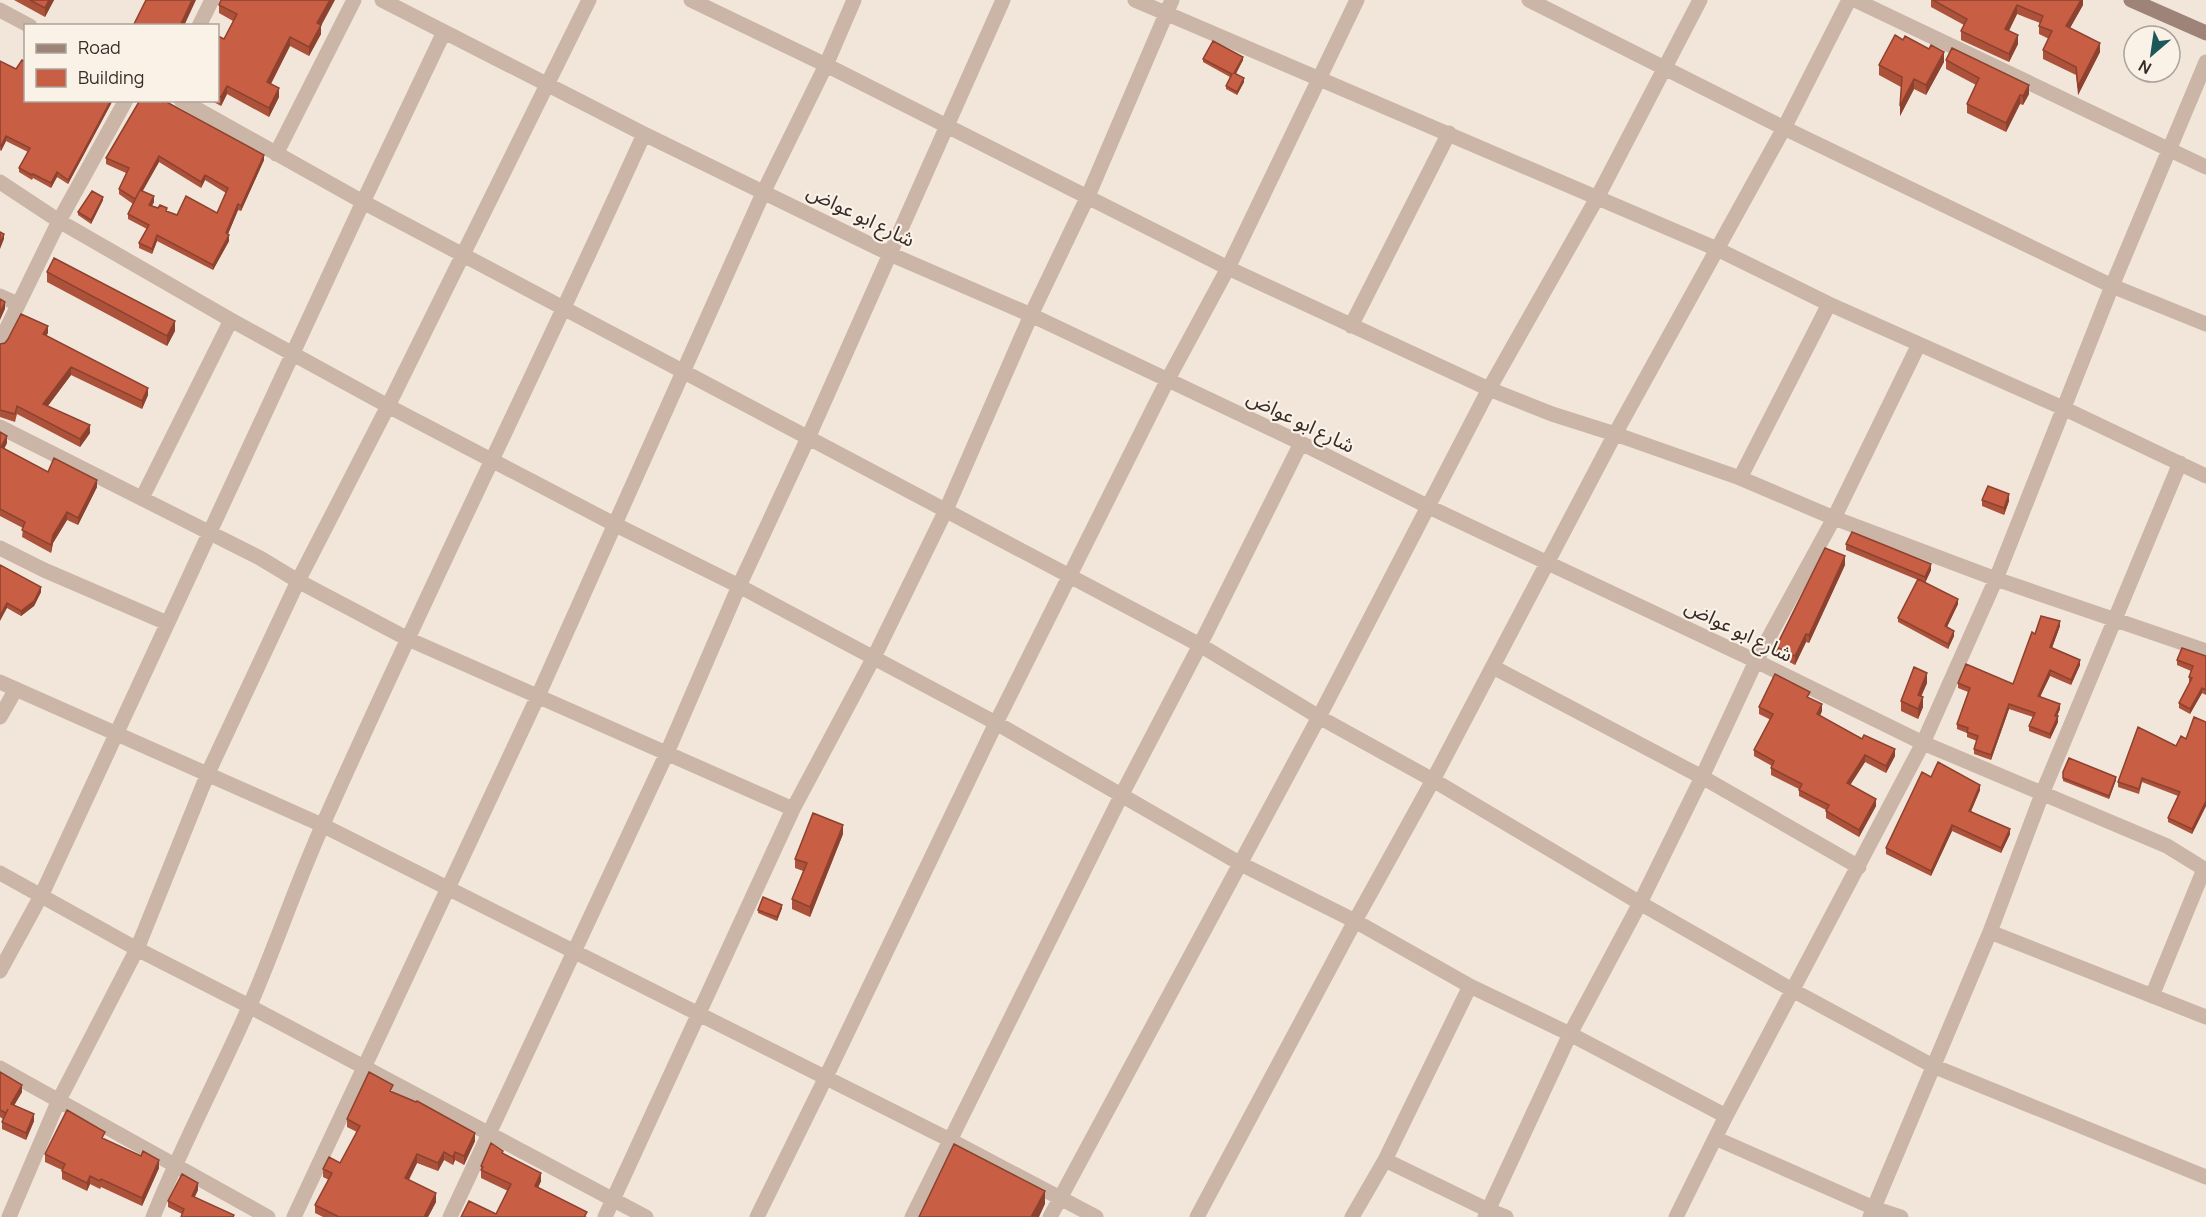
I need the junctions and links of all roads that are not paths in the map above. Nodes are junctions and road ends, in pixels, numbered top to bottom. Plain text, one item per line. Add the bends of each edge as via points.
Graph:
1 (212, 0) edge
2 (354, 0) edge
3 (382, 0) edge
4 (589, 0) edge
5 (854, 0) edge
6 (1003, 0) edge
7 (1135, 0) edge
8 (1357, 0) edge
9 (1529, 0) edge
10 (1700, 0) edge
11 (1849, 0) edge
12 (1855, 0) edge
13 (2131, 0) edge
14 (701, 2) edge
15 (1169, 7) edge
16 (0, 10) edge
17 (26, 24) edge
18 (200, 24) edge
19 (444, 32) junction
20 (2206, 33) edge
21 (2206, 62) edge
22 (826, 65) junction
23 (1665, 67) junction
24 (1319, 79) junction
25 (549, 85) junction
26 (125, 102) edge
27 (185, 102) edge
28 (946, 127) junction
29 (1784, 128) junction
30 (1449, 133) junction
31 (644, 134) junction
32 (2169, 150) junction
33 (276, 154) junction
34 (2206, 167) edge
35 (0, 182) edge
36 (764, 191) junction
37 (1088, 196) junction
38 (1597, 198) junction
39 (363, 202) junction
40 (59, 221) junction
41 (1717, 249) junction
42 (463, 254) junction
43 (890, 254) junction
44 (1228, 268) junction
45 (2112, 286) junction
46 (0, 296) edge
47 (18, 304) junction
48 (1829, 304) junction
49 (565, 308) junction
50 (1031, 315) junction
51 (231, 320) junction
52 (2206, 324) edge
53 (1351, 326) junction
54 (0, 342) edge
55 (1919, 344) junction
56 (293, 354) junction
57 (684, 371) junction
58 (1167, 381) junction
59 (1489, 389) junction
60 (388, 406) junction
61 (2063, 408) junction
62 (0, 427) edge
63 (1614, 434) junction
64 (808, 438) junction
65 (1301, 443) junction
66 (492, 461) junction
67 (2180, 463) junction
68 (2206, 476) edge
69 (1740, 478) junction
70 (142, 498) junction
71 (1429, 507) junction
72 (946, 510) junction
73 (1834, 518) junction
74 (614, 524) junction
75 (210, 533) junction
76 (0, 548) edge
77 (1547, 562) junction
78 (1070, 575) junction
79 (1996, 579) junction
80 (298, 581) junction
81 (739, 586) junction
82 (2114, 620) junction
83 (167, 623) junction
84 (408, 639) junction
85 (1200, 645) junction
86 (2206, 651) edge
87 (874, 657) junction
88 (1756, 661) junction
89 (1492, 667) junction
90 (0, 682) edge
91 (16, 689) junction
92 (538, 696) junction
93 (0, 717) edge
94 (1319, 717) junction
95 (996, 723) junction
96 (115, 734) junction
97 (1923, 743) junction
98 (666, 755) junction
99 (208, 773) junction
100 (1702, 777) junction
101 (1433, 780) junction
102 (2042, 794) junction
103 (1121, 796) junction
104 (793, 809) junction
105 (322, 825) junction
106 (1241, 864) junction
107 (1859, 867) junction
108 (2205, 869) edge
109 (0, 873) edge
110 (448, 889) junction
111 (42, 894) junction
112 (1640, 903) junction
113 (1354, 921) junction
114 (1990, 932) junction
115 (137, 949) junction
116 (573, 952) junction
117 (0, 971) edge
118 (1470, 986) junction
119 (1794, 991) junction
120 (2152, 996) junction
121 (249, 1006) junction
122 (699, 1016) junction
123 (2206, 1017) edge
124 (1570, 1034) junction
125 (1933, 1066) junction
126 (364, 1067) junction
127 (0, 1068) edge
128 (825, 1079) junction
129 (58, 1102) junction
130 (1726, 1116) junction
131 (488, 1134) junction
132 (1715, 1138) junction
133 (950, 1140) junction
134 (1385, 1160) junction
135 (174, 1165) junction
136 (2206, 1177) edge
137 (1060, 1198) junction
138 (614, 1200) junction
139 (1872, 1213) edge
140 (1486, 1214) edge
141 (9, 1217) edge
142 (153, 1217) edge
143 (268, 1217) edge
144 (294, 1217) edge
145 (450, 1217) edge
146 (605, 1217) edge
147 (646, 1217) edge
148 (757, 1217) edge
149 (912, 1217) edge
150 (1050, 1217) edge
151 (1096, 1217) edge
152 (1197, 1217) edge
153 (1352, 1217) edge
154 (1506, 1217) edge
155 (1676, 1217) edge
156 (1901, 1217) edge

1 - 18 street
2 - 33 street
3 - 19 street, شارع ابو عواض
4 - 25 street
5 - 22 street
6 - 28 street
7 - 15 street
8 - 24 street
9 - 23 street
10 - 23 street
11 - 29 street
12 - 32 street
13 - 20 street
14 - 22 street
15 - 24 street
15 - 37 street
16 - 17 street
19 - 25 street, شارع ابو عواض
19 - 39 street
21 - 32 street
22 - 28 street
22 - 36 street
23 - 29 street
23 - 38 street
24 - 30 street
24 - 44 street
25 - 31 street, شارع ابو عواض
25 - 42 street
26 - 40 street
27 - 33 street
28 - 37 street
28 - 43 street
29 - 41 street
29 - 45 street
30 - 38 street
30 - 53 street
31 - 36 street, شارع ابو عواض
31 - 49 street
32 - 34 street
32 - 45 street
33 - 39 street
35 - 40 street
36 - 43 street, شارع ابو عواض
36 - 57 street
37 - 44 street
37 - 50 street
38 - 41 street
38 - 59 street
39 - 42 street
39 - 56 street
40 - 47 street
40 - 51 street
41 - 48 street
41 - 63 street
42 - 49 street
42 - 60 street
43 - 50 street, شارع ابو عواض
43 - 64 street
44 - 53 street
44 - 58 street
45 - 52 street
45 - 61 street
46 - 47 street
47 - 54 street
48 - 55 street
48 - 69 street
49 - 57 street
49 - 66 street
50 - 58 street, شارع ابو عواض
50 - 72 street
51 - 56 street
51 - 70 street
53 - 59 street
55 - 61 street
55 - 73 street
56 - 60 street
56 - 75 street
57 - 64 street
57 - 74 street
58 - 65 street, شارع ابو عواض
58 - 78 street
59 - 63 street
59 - 71 street
60 - 66 street
60 - 80 street
61 - 67 street
61 - 79 street
62 - 70 street
63 - 69 street
63 - 77 street
64 - 72 street
64 - 81 street
65 - 71 street, شارع ابو عواض
65 - 85 street
66 - 74 street
66 - 84 street
67 - 68 street
67 - 82 street
69 - 73 street
70 - 75 street
71 - 77 street, شارع ابو عواض
71 - 94 street
72 - 78 street
72 - 87 street
73 - 79 street
73 - 88 street
74 - 81 street
74 - 92 street
75 - 80 street
75 - 83 street
76 - 83 street
77 - 88 street, شارع ابو عواض
77 - 89 street
78 - 85 street
78 - 95 street
79 - 82 street
79 - 97 street
80 - 84 street
80 - 99 street
81 - 87 street
81 - 98 street
82 - 86 street
82 - 102 street
83 - 96 street
84 - 92 street
84 - 105 street
85 - 94 street
85 - 103 street
87 - 95 street
87 - 104 street
88 - 97 street, شارع ابو عواض
88 - 100 street
89 - 100 street
89 - 101 street
90 - 91 street
91 - 93 street
91 - 96 street
92 - 98 street
92 - 110 street
94 - 101 street
94 - 106 street
95 - 103 street
95 - 128 street
96 - 99 street
96 - 111 street
97 - 102 street, شارع ابو عواض
97 - 107 street
98 - 104 street
98 - 116 street
99 - 105 street
99 - 115 street
100 - 107 street
100 - 112 street
101 - 112 street
101 - 113 street
102 - 108 street, شارع ابو عواض via 2167,846
102 - 114 street
103 - 106 street
103 - 133 street
104 - 122 street
105 - 110 street
105 - 121 street
106 - 113 street
106 - 137 street
107 - 119 street
108 - 120 street
109 - 111 street
110 - 116 street
110 - 126 street
111 - 115 street
111 - 117 street
112 - 119 street
112 - 124 street
113 - 118 street
113 - 152 street
114 - 120 street
114 - 125 street
115 - 121 street
115 - 129 street
116 - 122 street
116 - 131 street
118 - 124 street
118 - 134 street
119 - 125 street
119 - 130 street
120 - 123 street
121 - 126 street
121 - 135 street
122 - 128 street
122 - 138 street
124 - 130 street
124 - 140 street
125 - 136 street
125 - 139 street
126 - 131 street
126 - 144 street
127 - 129 street
128 - 133 street
128 - 148 street
129 - 135 street
129 - 141 street
130 - 132 street
131 - 138 street
131 - 145 street
132 - 139 street
132 - 155 street
133 - 137 street
133 - 149 street
134 - 140 street
134 - 153 street
135 - 142 street
135 - 143 street
137 - 150 street
137 - 151 street
138 - 146 street
138 - 147 street
139 - 156 street
140 - 154 street

